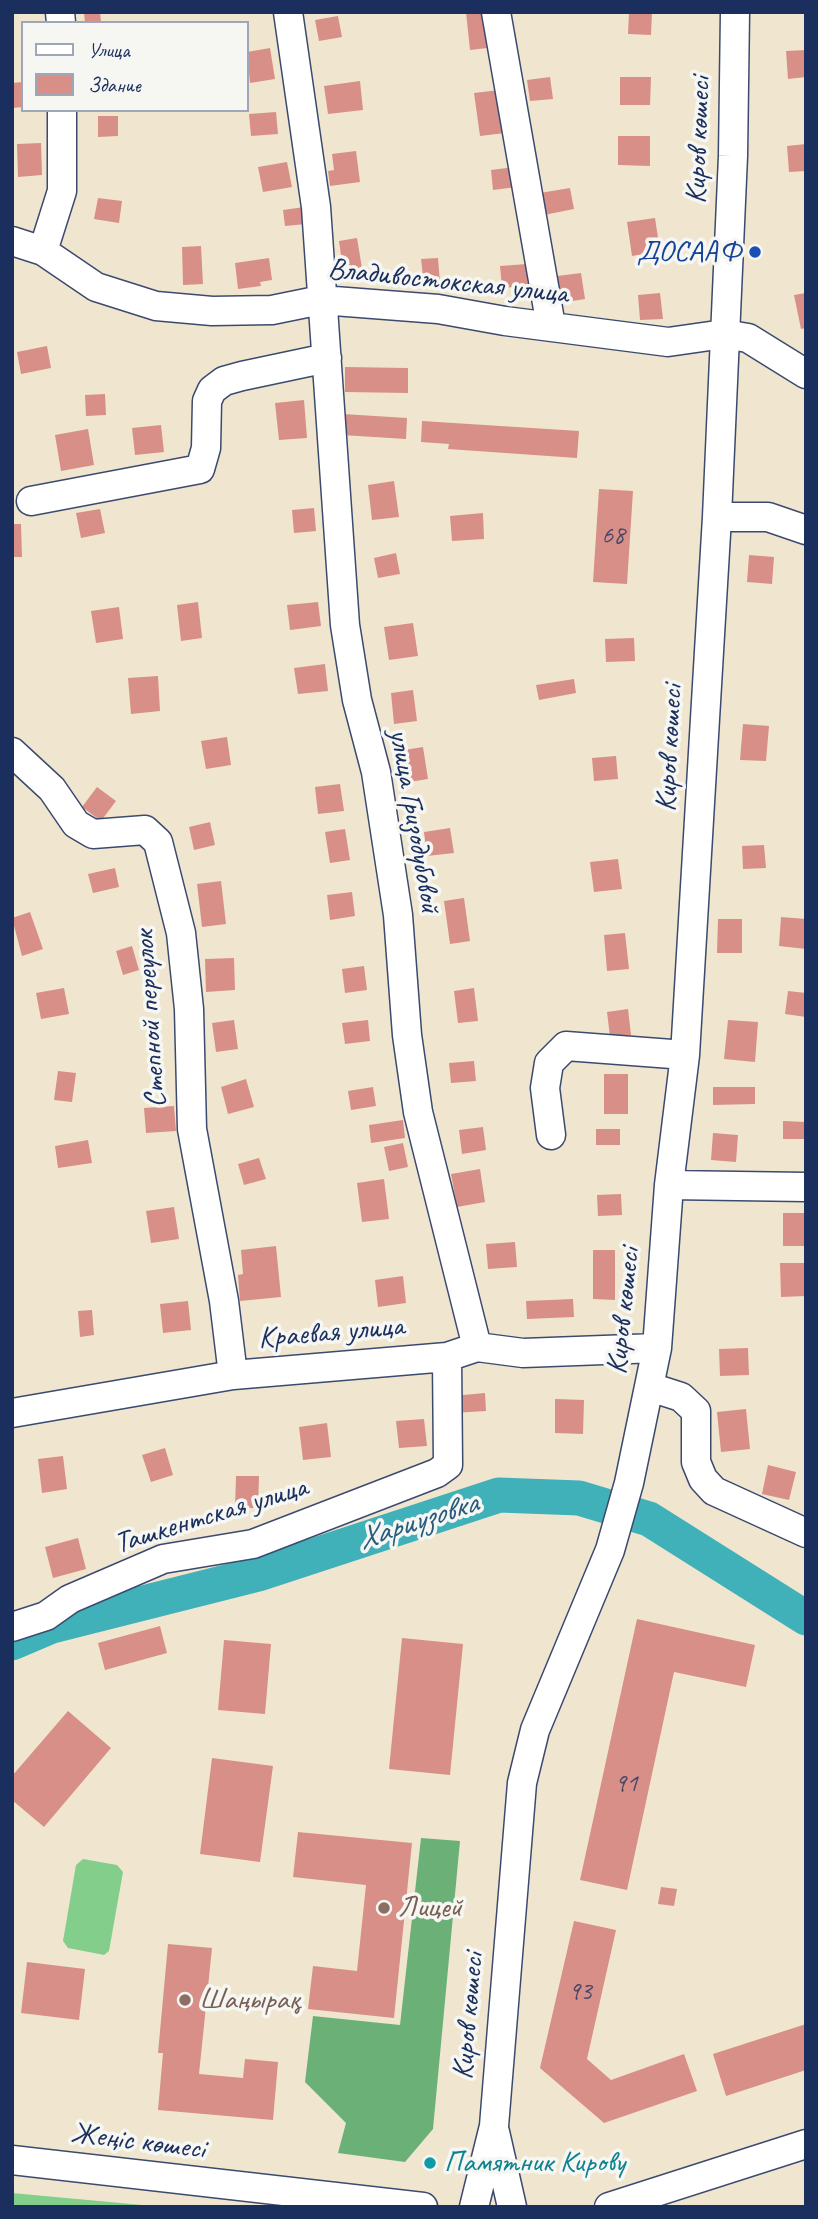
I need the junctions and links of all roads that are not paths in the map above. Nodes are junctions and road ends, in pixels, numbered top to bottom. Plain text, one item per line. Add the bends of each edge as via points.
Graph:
1 (288, 12) edge
2 (496, 12) edge
3 (735, 12) edge
4 (62, 112) edge
5 (12, 241) edge
6 (43, 251) junction
7 (321, 300) junction
8 (551, 326) junction
9 (724, 334) junction
10 (327, 358) junction
11 (806, 374) edge
12 (31, 501) dead end
13 (717, 517) junction
14 (806, 530) edge
15 (12, 752) edge
16 (685, 1055) junction
17 (551, 1135) dead end
18 (669, 1185) junction
19 (806, 1187) edge
20 (477, 1347) junction
21 (657, 1348) junction
22 (447, 1357) junction
23 (233, 1376) junction
24 (650, 1387) junction
25 (12, 1413) edge
26 (806, 1533) edge
27 (12, 1627) edge
28 (494, 2126) junction
29 (806, 2144) edge
30 (12, 2160) edge
31 (256, 2189) junction
32 (289, 2207) edge
33 (423, 2207) edge
34 (474, 2207) edge
35 (512, 2207) edge
36 (609, 2207) edge

1 - 7 street, улица Гризодубовой via 316,207
2 - 8 street
3 - 9 street, Киров көшесі
4 - 6 street via 62,191
5 - 6 street, Владивостокская улица
6 - 7 street, Владивостокская улица via 96,287 156,306 272,310
7 - 8 street, Владивостокская улица via 438,309
7 - 10 street, улица Гризодубовой
8 - 9 street, Владивостокская улица via 668,342
9 - 11 street via 748,338
9 - 13 street, Киров көшесі
10 - 12 street via 243,376 212,390 200,469
10 - 20 street, улица Гризодубовой via 345,625 357,700 376,772 394,889 418,1112
13 - 14 street via 768,517
13 - 16 street, Киров көшесі
15 - 23 street, Степной переулок via 52,789 76,824 93,834 145,830 158,842 181,933 189,1009 192,1129
16 - 17 street via 566,1046 550,1063 545,1087
16 - 18 street, Киров көшесі
18 - 19 street
18 - 21 street, Киров көшесі
20 - 21 street, Краевая улица via 523,1353
20 - 22 street, Краевая улица
21 - 24 street, Киров көшесі
22 - 23 street, Краевая улица
22 - 27 street, Ташкентская улица via 448,1465 438,1473 253,1544 163,1559 70,1599 46,1616
23 - 25 street, Краевая улица
24 - 26 street via 681,1397 696,1411 696,1462 714,1491
24 - 28 street, Киров көшесі via 610,1550 535,1731 522,1783
28 - 34 street
28 - 35 street
29 - 36 street
30 - 31 street, Жеңіс көшесі
31 - 32 street, Жеңіс көшесі
31 - 33 street, Жеңіс көшесі

